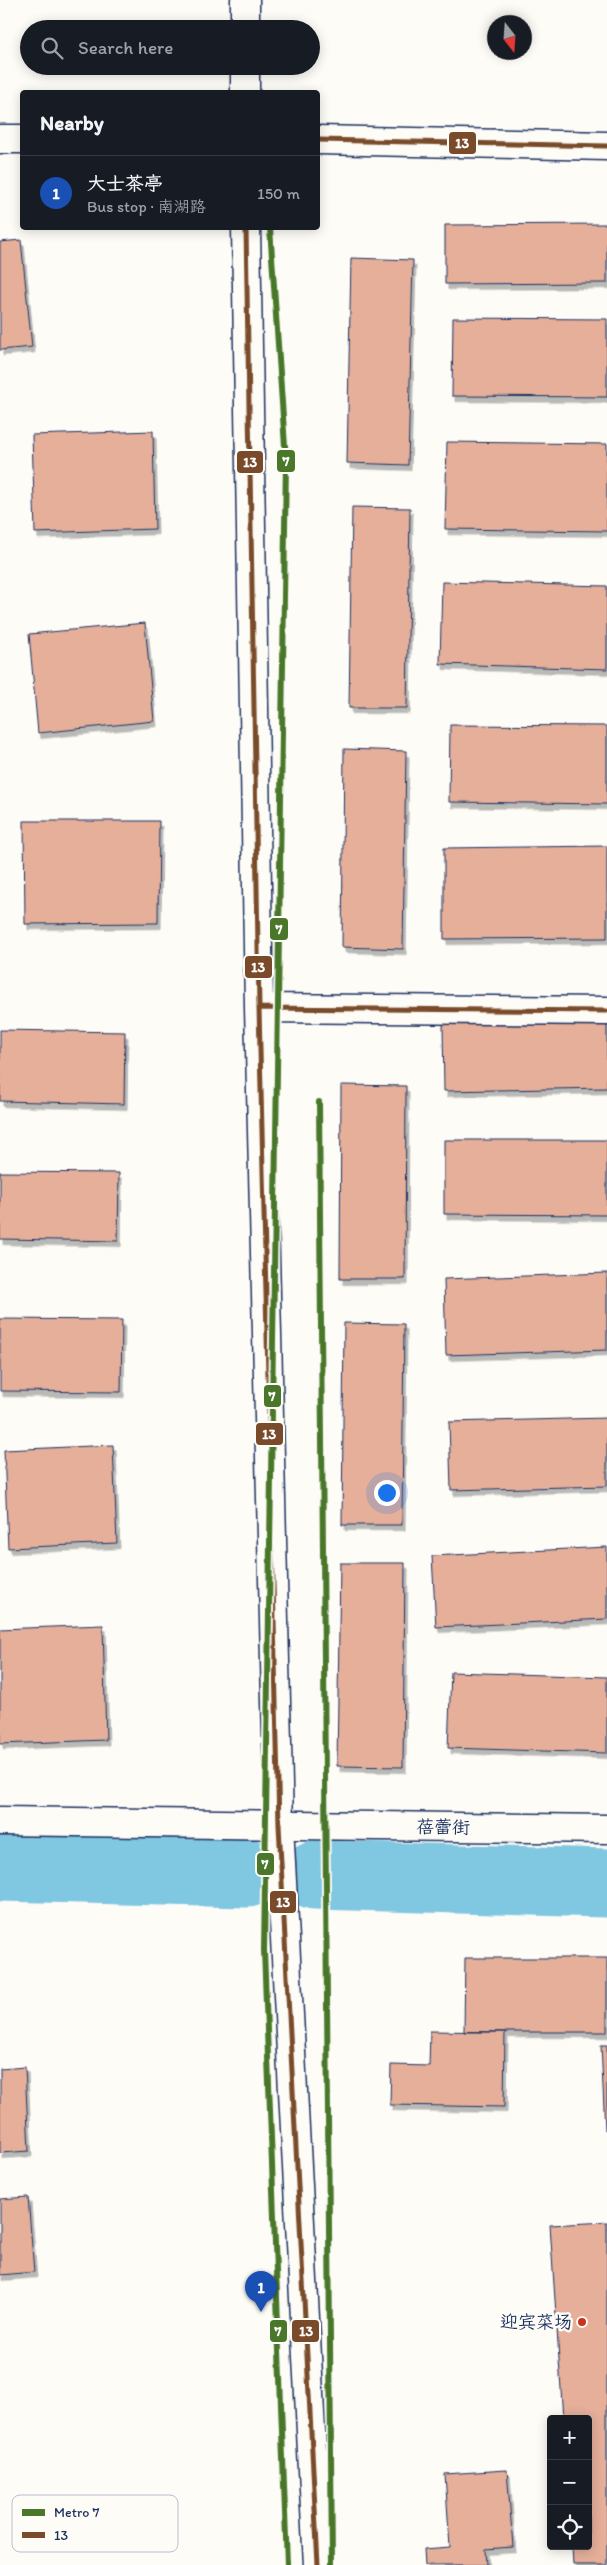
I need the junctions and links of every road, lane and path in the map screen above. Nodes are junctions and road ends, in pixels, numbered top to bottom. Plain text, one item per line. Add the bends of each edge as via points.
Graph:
1 (245, 0) edge
2 (245, 20) edge
3 (245, 75) edge
4 (245, 90) edge
5 (0, 139) edge
6 (20, 139) edge
7 (320, 140) edge
8 (607, 146) edge
9 (246, 230) edge
10 (259, 1008) junction
11 (607, 1011) edge
12 (0, 1821) edge
13 (279, 1825) junction
14 (607, 1829) edge
15 (318, 2565) edge

1 - 2 street
3 - 4 street
5 - 6 street
7 - 8 street
9 - 10 street
10 - 11 street
10 - 13 street
12 - 13 street, 蓓蕾街
13 - 14 street, 蓓蕾街
13 - 15 street

